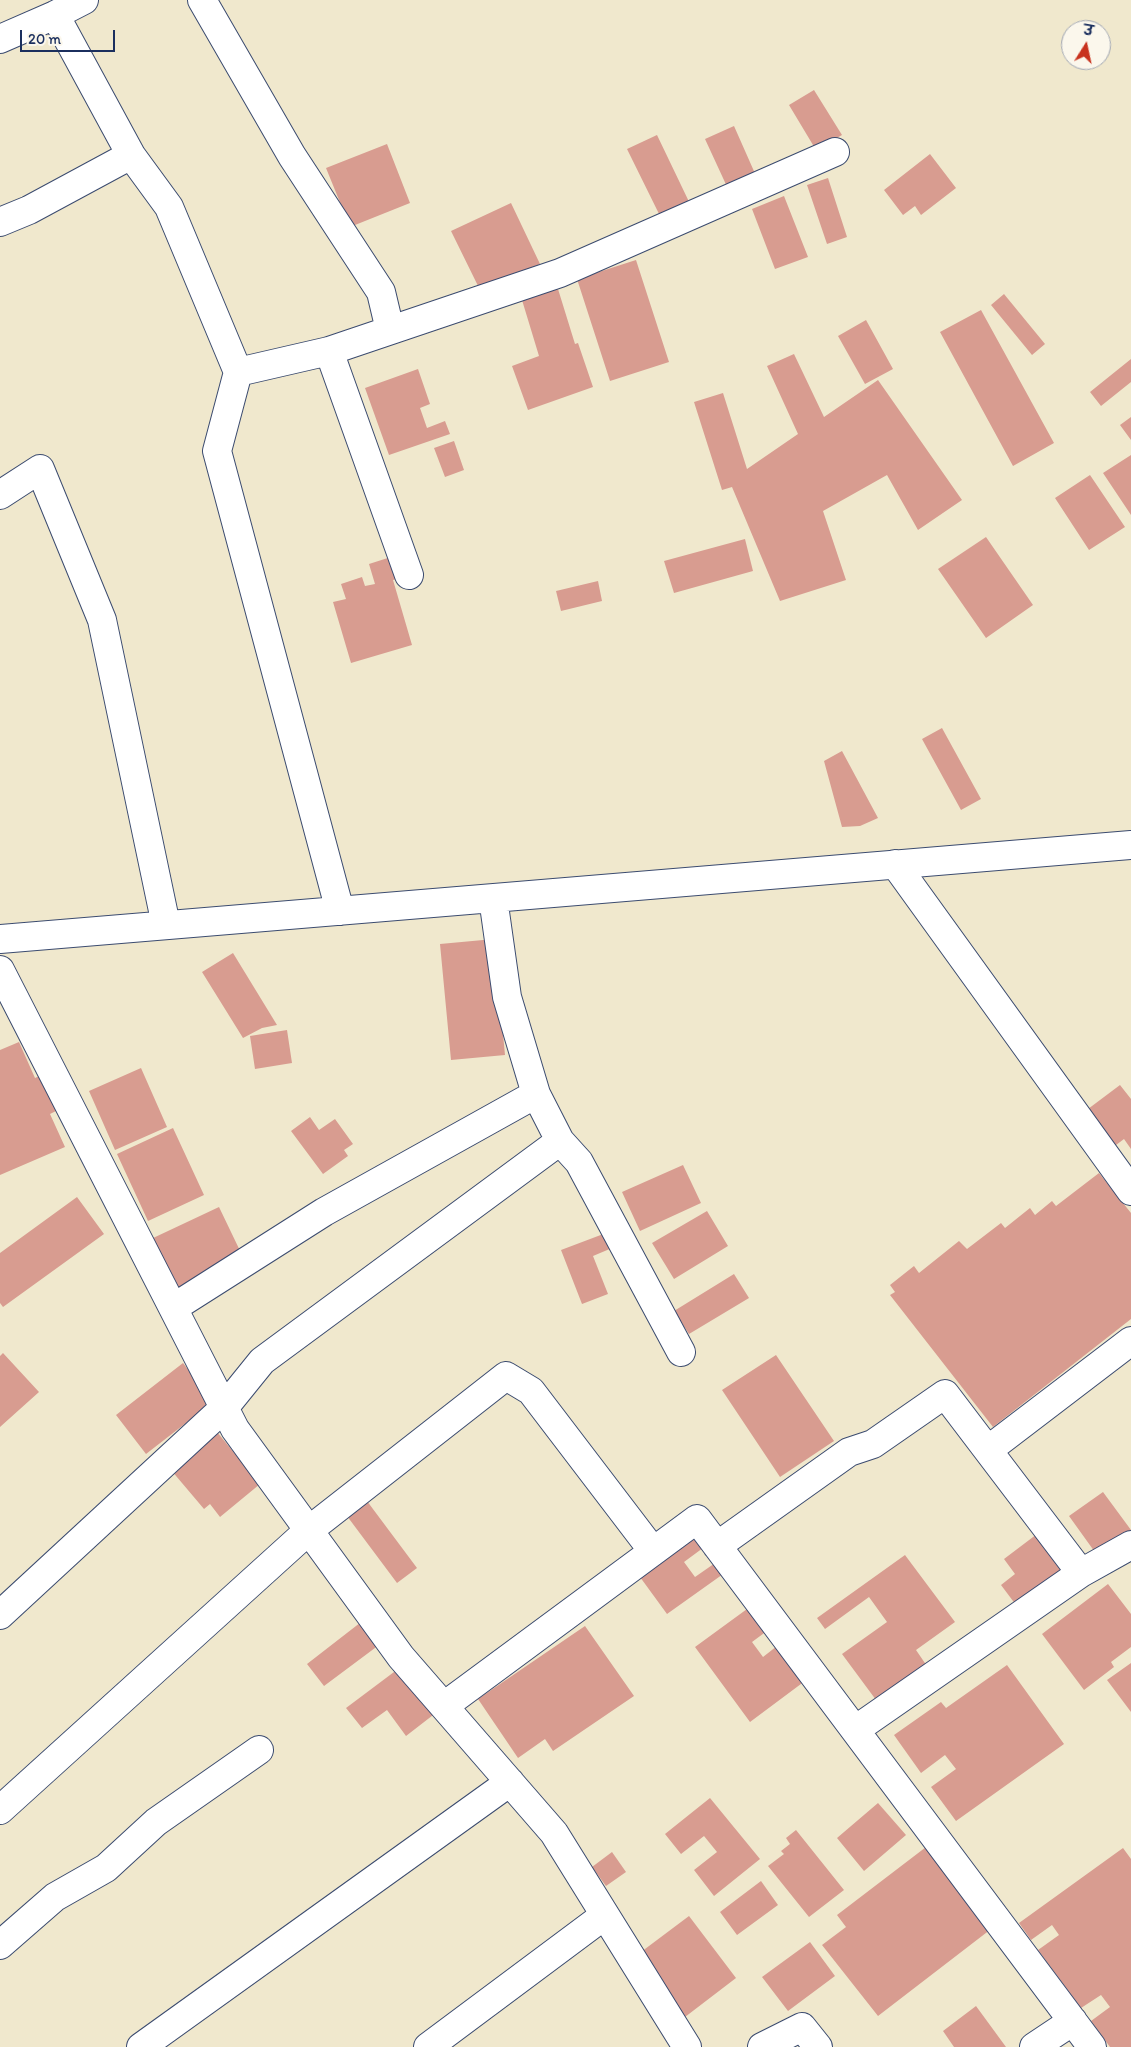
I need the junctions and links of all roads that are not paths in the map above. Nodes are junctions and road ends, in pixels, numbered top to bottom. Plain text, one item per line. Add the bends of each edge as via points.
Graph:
1 (84, 0) edge
2 (202, 0) edge
3 (56, 15) junction
4 (0, 39) edge
5 (835, 152) dead end
6 (131, 156) junction
7 (0, 222) edge
8 (390, 330) junction
9 (329, 350) junction
10 (238, 372) junction
11 (0, 495) edge
12 (409, 575) dead end
13 (1131, 845) edge
14 (895, 864) junction
15 (492, 898) junction
16 (340, 910) junction
17 (166, 925) junction
18 (0, 939) edge
19 (0, 970) edge
20 (536, 1094) junction
21 (560, 1141) junction
22 (1131, 1190) edge
23 (173, 1308) junction
24 (1131, 1340) edge
25 (681, 1352) dead end
26 (224, 1408) junction
27 (988, 1450) junction
28 (308, 1531) junction
29 (1131, 1545) edge
30 (717, 1546) junction
31 (654, 1552) junction
32 (1081, 1573) junction
33 (0, 1615) edge
34 (444, 1706) junction
35 (855, 1730) junction
36 (259, 1750) dead end
37 (510, 1782) junction
38 (0, 1810) edge
39 (605, 1915) junction
40 (0, 1946) edge
41 (1073, 2021) junction
42 (141, 2047) edge
43 (428, 2047) edge
44 (687, 2047) edge
45 (762, 2047) edge
46 (818, 2047) edge
47 (1034, 2047) edge
48 (1092, 2047) edge

1 - 3 street
2 - 8 street via 292,156 381,292
3 - 4 street
3 - 6 street
5 - 8 street via 560,274
6 - 7 street
6 - 10 street via 170,207
8 - 9 street
9 - 10 street
9 - 12 street
10 - 16 street via 217,450
11 - 17 street via 40,469 102,620
13 - 14 street
14 - 15 street
14 - 22 street
15 - 16 street
15 - 20 street via 507,996
16 - 17 street
17 - 18 street
19 - 23 street
20 - 21 street
20 - 23 street via 324,1212
21 - 25 street via 579,1162
21 - 26 street via 262,1361
23 - 26 street
24 - 27 street
26 - 28 street via 235,1429
26 - 33 street
27 - 30 street via 945,1394 873,1444 849,1452
27 - 32 street
28 - 31 street via 506,1376 531,1391
28 - 34 street via 401,1657
28 - 38 street
29 - 32 street
30 - 31 street via 697,1519
30 - 35 street
31 - 34 street
32 - 35 street
34 - 37 street
35 - 41 street
36 - 40 street via 156,1822 106,1868 55,1897
37 - 39 street via 554,1833
37 - 42 street
39 - 43 street
39 - 44 street
41 - 47 street
41 - 48 street
45 - 46 street via 802,2027

